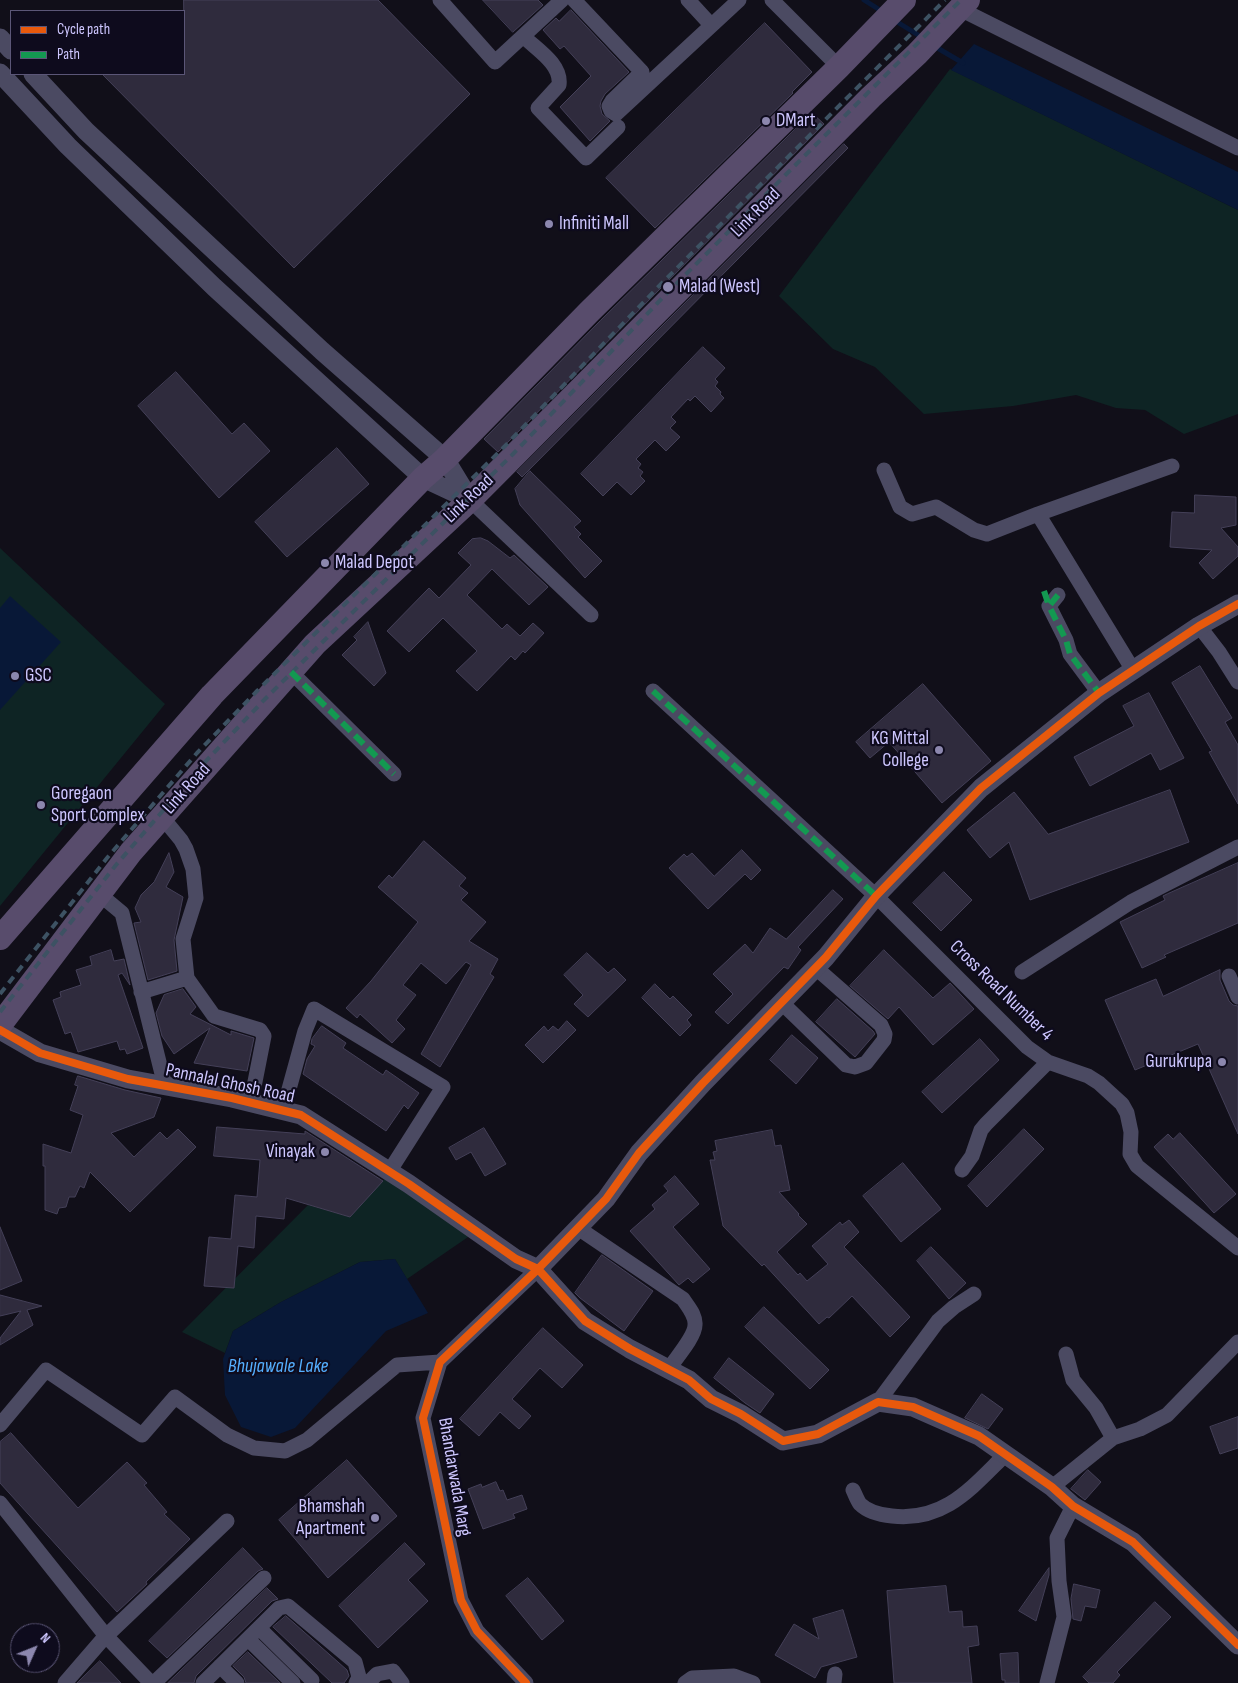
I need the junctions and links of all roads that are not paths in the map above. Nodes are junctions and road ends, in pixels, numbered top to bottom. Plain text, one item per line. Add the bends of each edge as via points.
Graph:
1 (440, 0) edge
2 (562, 0) edge
3 (574, 0) edge
4 (688, 0) edge
5 (739, 0) edge
6 (772, 0) edge
7 (904, 0) edge
8 (957, 12) edge
9 (711, 25) junction
10 (523, 36) junction
11 (0, 38) edge
12 (10, 49) edge
13 (840, 68) junction
14 (0, 73) edge
15 (34, 75) edge
16 (618, 127) dead end
17 (86, 131) junction
18 (68, 146) junction
19 (1238, 148) edge
20 (233, 268) junction
21 (214, 287) junction
22 (446, 459) junction
23 (1172, 466) dead end
24 (884, 470) dead end
25 (422, 478) junction
26 (470, 500) junction
27 (1038, 514) junction
28 (1050, 597) dead end
29 (1238, 604) edge
30 (591, 615) dead end
31 (1199, 626) junction
32 (1133, 670) junction
33 (291, 672) junction
34 (1238, 682) edge
35 (653, 691) dead end
36 (1099, 693) junction
37 (394, 774) dead end
38 (162, 817) junction
39 (1238, 847) edge
40 (98, 893) junction
41 (876, 896) junction
42 (0, 938) edge
43 (816, 968) junction
44 (1022, 972) dead end
45 (1229, 976) dead end
46 (188, 978) junction
47 (142, 992) junction
48 (1238, 997) edge
49 (782, 1003) junction
50 (0, 1024) edge
51 (0, 1030) edge
52 (1048, 1062) junction
53 (165, 1086) junction
54 (251, 1102) junction
55 (283, 1111) junction
56 (962, 1170) dead end
57 (389, 1172) junction
58 (578, 1228) junction
59 (1238, 1248) edge
60 (538, 1269) junction
61 (974, 1294) dead end
62 (1238, 1342) edge
63 (1066, 1354) dead end
64 (440, 1362) junction
65 (668, 1370) junction
66 (878, 1402) junction
67 (0, 1425) edge
68 (1113, 1438) junction
69 (1006, 1454) junction
70 (1052, 1487) junction
71 (853, 1490) dead end
72 (0, 1502) edge
73 (1073, 1506) junction
74 (227, 1521) dead end
75 (264, 1578) dead end
76 (259, 1628) junction
77 (106, 1636) junction
78 (248, 1639) junction
79 (1238, 1645) edge
80 (220, 1666) junction
81 (312, 1680) dead end
82 (209, 1681) edge
83 (524, 1682) edge
84 (65, 1683) edge
85 (152, 1683) edge
86 (237, 1683) edge
87 (293, 1683) edge
88 (356, 1683) edge
89 (368, 1683) edge
90 (402, 1683) edge
91 (685, 1683) edge
92 (753, 1683) edge
93 (1047, 1683) edge

1 - 10 street via 495,62
2 - 10 street
3 - 9 street via 642,72 612,101 609,106 616,114
4 - 9 street
5 - 9 street
6 - 13 street
7 - 13 main road
8 - 19 street
8 - 26 main road, Link Road
10 - 16 street via 546,57 559,76 559,84 538,108 586,158
11 - 12 street
13 - 22 main road via 590,311
14 - 18 street
15 - 17 street
17 - 18 street
17 - 20 street
18 - 21 street
20 - 21 street
20 - 22 street
21 - 25 street
22 - 25 main road
22 - 26 street
23 - 27 street
24 - 27 street via 900,507 912,514 936,507 974,530 987,534
25 - 26 street
25 - 42 main road via 212,695
26 - 30 street
26 - 33 main road, Link Road via 316,644
27 - 32 street
28 - 36 street via 1070,654
29 - 31 street
31 - 32 street
31 - 34 street
32 - 36 street
33 - 37 street
33 - 38 main road, Link Road
35 - 41 street, Cross Road Number 4
36 - 41 street via 981,788
38 - 40 main road, Link Road
38 - 46 street via 184,844 193,870 196,898 184,939
39 - 44 street via 1131,902
40 - 47 street via 122,913
40 - 50 main road, Link Road
41 - 43 street
41 - 52 street, Cross Road Number 4 via 1027,1047
43 - 49 street
43 - 49 street via 880,1025 885,1034 866,1063 855,1067 846,1065
45 - 48 street
46 - 47 street
46 - 54 street via 214,1016 260,1030 264,1036
47 - 53 street
49 - 58 street via 639,1152 606,1200
51 - 53 street, Pannalal Ghosh Road via 40,1053 128,1079
52 - 56 street via 980,1130 972,1156
52 - 59 street, Cross Road Number 4 via 1099,1082 1122,1104 1131,1132 1130,1154 1137,1166
53 - 54 street, Pannalal Ghosh Road
54 - 55 street, Pannalal Ghosh Road
55 - 57 street, Pannalal Ghosh Road via 301,1115
55 - 57 street via 314,1009 444,1087
57 - 60 street, Pannalal Ghosh Road via 516,1259
58 - 60 street
58 - 65 street via 683,1300 692,1311 696,1324 693,1333
60 - 64 street, Bhandarwada Marg
60 - 65 street via 585,1321
61 - 66 street via 938,1321
62 - 68 street via 1167,1415
63 - 68 street via 1073,1380 1096,1408
64 - 67 street via 397,1365 307,1440 284,1451 254,1448 175,1397 142,1435 46,1370
64 - 83 street, Bhandarwada Marg via 423,1418 461,1600 477,1631
65 - 66 street via 688,1380 711,1400 741,1414 783,1441 818,1434
66 - 69 street via 913,1407 980,1436
68 - 70 street
69 - 70 street
69 - 71 street via 974,1487 950,1504 927,1513 904,1517 878,1514 860,1504
70 - 73 street
72 - 77 street
73 - 79 street via 1133,1542
73 - 93 street via 1057,1538 1064,1617
74 - 77 street
75 - 85 street
76 - 78 street
76 - 81 street
76 - 88 street via 279,1608 288,1606 355,1662 359,1677
77 - 84 street
77 - 85 street
78 - 80 street
78 - 87 street
80 - 82 street
80 - 86 street
89 - 90 street via 377,1674 392,1671
91 - 92 street via 692,1678 734,1676

